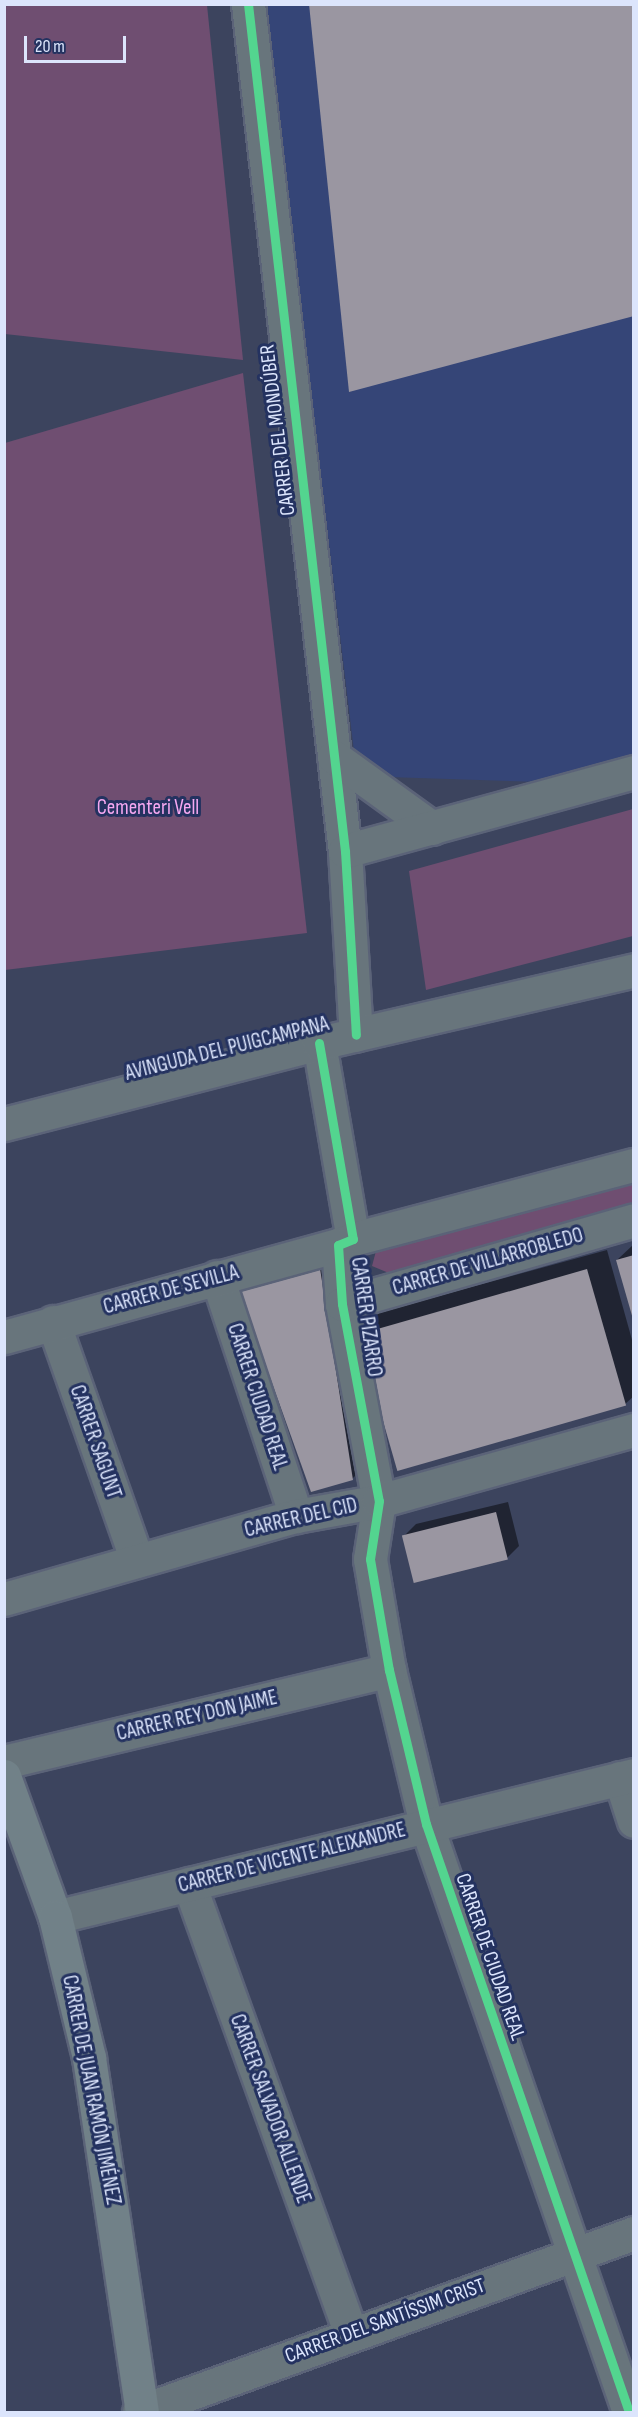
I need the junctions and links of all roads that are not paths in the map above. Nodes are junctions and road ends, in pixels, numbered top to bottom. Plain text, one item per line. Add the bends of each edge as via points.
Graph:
1 (248, 4) edge
2 (334, 757) junction
3 (633, 772) edge
4 (432, 828) junction
5 (345, 851) junction
6 (633, 970) edge
7 (356, 1035) junction
8 (319, 1043) junction
9 (4, 1124) edge
10 (633, 1165) edge
11 (633, 1220) edge
12 (346, 1242) junction
13 (217, 1277) junction
14 (342, 1304) junction
15 (53, 1322) junction
16 (4, 1337) edge
17 (633, 1430) edge
18 (379, 1501) junction
19 (296, 1516) junction
20 (137, 1561) junction
21 (4, 1599) edge
22 (389, 1670) junction
23 (4, 1762) edge
24 (4, 1776) edge
25 (627, 1777) edge
26 (633, 1821) edge
27 (426, 1824) junction
28 (189, 1884) junction
29 (55, 1917) junction
30 (633, 2233) edge
31 (570, 2254) junction
32 (351, 2333) junction
33 (141, 2412) edge
34 (629, 2412) edge

1 - 2 street, CARRER DEL MONDÚBER
2 - 4 street
2 - 5 street, CARRER DEL MONDÚBER
3 - 4 street
4 - 5 street
5 - 7 street
6 - 7 street, AVINGUDA DEL PUIGCAMPANA
7 - 8 street, AVINGUDA DEL PUIGCAMPANA
8 - 9 street, AVINGUDA DEL PUIGCAMPANA
8 - 12 street, CARRER PIZARRO
10 - 12 street
11 - 14 street, CARRER DE VILLARROBLEDO
12 - 13 street, CARRER DE SEVILLA
12 - 14 street, CARRER PIZARRO
13 - 15 street, CARRER DE SEVILLA
13 - 19 street, CARRER CIUDAD REAL
14 - 18 street, CARRER PIZARRO
15 - 16 street, CARRER DE SEVILLA
15 - 20 street, CARRER SAGUNT
17 - 18 street, CARRER DEL CID
18 - 19 street, CARRER DEL CID
18 - 22 street, CARRER DE CIUDAD REAL via 370,1559
19 - 20 street, CARRER DEL CID
20 - 21 street, CARRER DEL CID
22 - 23 street, CARRER REY DON JAIME
22 - 27 street, CARRER DE CIUDAD REAL
24 - 29 street, CARRER DE JUAN RAMÓN JIMÉNEZ
25 - 26 street
25 - 27 street, CARRER DE VICENTE ALEIXANDRE
27 - 28 street, CARRER DE VICENTE ALEIXANDRE
27 - 31 street, CARRER DE CIUDAD REAL
28 - 29 street, CARRER DE VICENTE ALEIXANDRE
28 - 32 street, CARRER SALVADOR ALLENDE
29 - 33 street, CARRER DE JUAN RAMÓN JIMÉNEZ via 105,2148
30 - 31 street, CARRER DEL SANTÍSSIM CRIST
31 - 32 street, CARRER DEL SANTÍSSIM CRIST
31 - 34 street, CARRER DE CIUDAD REAL
32 - 33 street, CARRER DEL SANTÍSSIM CRIST

